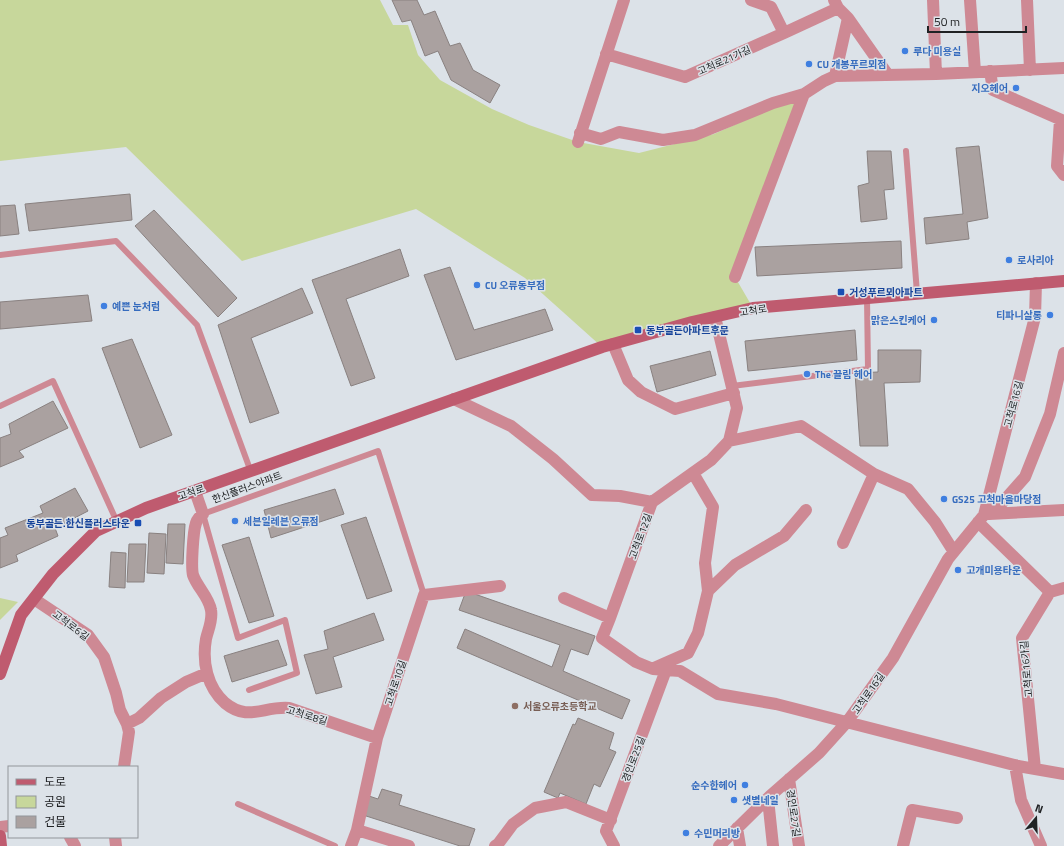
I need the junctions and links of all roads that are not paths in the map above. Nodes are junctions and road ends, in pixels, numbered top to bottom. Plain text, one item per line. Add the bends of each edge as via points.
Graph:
1 (624, 0) edge
2 (751, 0) edge
3 (933, 0) edge
4 (970, 0) edge
5 (1027, 0) edge
6 (836, 4) edge
7 (848, 18) junction
8 (784, 33) junction
9 (606, 54) junction
10 (1064, 68) edge
11 (1030, 70) junction
12 (975, 72) junction
13 (990, 72) junction
14 (936, 74) junction
15 (888, 75) junction
16 (835, 76) junction
17 (804, 94) junction
18 (1062, 121) edge
19 (906, 152) dead end
20 (1064, 175) edge
21 (0, 255) edge
22 (735, 277) dead end
23 (1064, 281) edge
24 (1036, 284) junction
25 (917, 293) junction
26 (867, 298) junction
27 (715, 317) junction
28 (613, 344) junction
29 (1064, 353) edge
30 (733, 390) junction
31 (454, 399) junction
32 (0, 406) edge
33 (729, 441) junction
34 (251, 472) junction
35 (693, 473) junction
36 (874, 474) junction
37 (195, 491) junction
38 (652, 502) junction
39 (806, 510) dead end
40 (1064, 510) edge
41 (203, 514) junction
42 (985, 517) junction
43 (117, 522) junction
44 (844, 543) dead end
45 (954, 552) junction
46 (500, 586) dead end
47 (1064, 588) edge
48 (708, 590) junction
49 (1050, 592) junction
50 (424, 595) junction
51 (564, 598) dead end
52 (34, 599) junction
53 (610, 618) junction
54 (652, 669) junction
55 (666, 670) junction
56 (0, 674) edge
57 (207, 674) junction
58 (249, 690) dead end
59 (848, 722) junction
60 (127, 724) junction
61 (377, 738) junction
62 (1015, 765) junction
63 (124, 766) edge
64 (1035, 769) junction
65 (1064, 774) edge
66 (789, 779) junction
67 (768, 799) junction
68 (238, 804) dead end
69 (957, 818) dead end
70 (610, 820) junction
71 (737, 828) junction
72 (358, 830) junction
73 (0, 836) edge
74 (1, 846) edge
75 (336, 846) edge
76 (351, 846) edge
77 (409, 846) edge
78 (495, 846) edge
79 (614, 846) edge
80 (719, 846) edge
81 (740, 846) edge
82 (773, 846) edge
83 (799, 846) edge
84 (903, 846) edge
85 (1041, 846) edge

1 - 9 street
2 - 8 street via 771,7
3 - 14 street
4 - 12 street
5 - 11 street
6 - 7 street
6 - 8 street, 고척로21가길
7 - 15 street
7 - 16 street
8 - 9 street, 고척로21가길 via 685,77
9 - 17 street via 579,138 601,139 619,132 662,140 695,135 773,103
10 - 11 street
11 - 13 street
12 - 13 street
12 - 14 street
13 - 18 street via 993,90
14 - 15 street
15 - 16 street
16 - 17 street
17 - 22 street
18 - 20 street via 1057,166
19 - 25 lane
21 - 34 lane via 116,241 197,325
23 - 24 main road, 고척로
24 - 25 main road, 고척로
24 - 42 street, 고척로16길 via 1035,317
25 - 26 main road, 고척로
26 - 27 main road, 고척로 via 753,308
26 - 30 lane via 868,369
27 - 28 main road, 고척로
27 - 30 street, 고척로12길
28 - 30 street via 628,380 641,392 675,409
28 - 31 main road, 고척로
29 - 42 street via 1050,414 1025,477
30 - 33 street, 고척로12길 via 737,408
31 - 34 main road, 고척로
31 - 38 street via 511,426 553,459 592,495 620,496
32 - 43 lane via 53,381
33 - 35 street, 고척로12길 via 711,460
33 - 36 street via 801,426
34 - 37 main road, 고척로
35 - 38 street, 고척로12길
35 - 48 street via 713,507 705,563
36 - 44 street
36 - 45 street via 908,489 935,522
37 - 41 street
37 - 43 main road, 고척로 via 146,508
38 - 53 street, 고척로12길
39 - 48 street via 784,536 735,565
40 - 42 street
41 - 50 lane, 한신플러스아파트 via 378,451
41 - 57 street, 고척로8길 via 196,523 192,561 193,574 212,610 204,654
41 - 58 lane, 한신플러스아파트 via 238,638 285,620 297,673
42 - 45 street, 고척로16길
42 - 49 street
43 - 52 main road, 고척로 via 96,532 53,574
45 - 59 street, 고척로16길 via 893,658
46 - 50 street
47 - 49 street
48 - 54 street via 698,633 688,653
49 - 64 street, 고척로16가길 via 1022,638
50 - 61 street, 고척로10길
51 - 53 street
52 - 56 main road, 고척로 via 21,615
52 - 60 street, 고척로6길 via 88,636 104,657 120,710
53 - 54 street, 고척로12길 via 602,638 636,662
54 - 55 street, 고척로12길
55 - 59 street, 고척로16길 via 680,671 718,694 776,704
55 - 70 street, 경인로25길
57 - 60 street via 186,682 161,698 140,718
57 - 61 street, 고척로8길 via 215,692 238,711 250,713 278,707 289,708
59 - 62 street
59 - 66 street, 고척로16길 via 819,753
60 - 63 street, 고척로6길 via 129,732
61 - 72 street, 고척로10길
62 - 64 street
62 - 85 street via 1021,800
64 - 65 street
66 - 67 street, 고척로16길
66 - 83 street, 경인로27길
67 - 71 street, 고척로16길
67 - 82 street
68 - 75 lane
69 - 84 street via 912,810
70 - 78 street via 566,802 535,808 513,824
70 - 79 street, 경인로25길 via 606,831
71 - 80 street, 고척로16길
71 - 81 street
72 - 76 street, 고척로10길
72 - 77 street
73 - 74 main road

